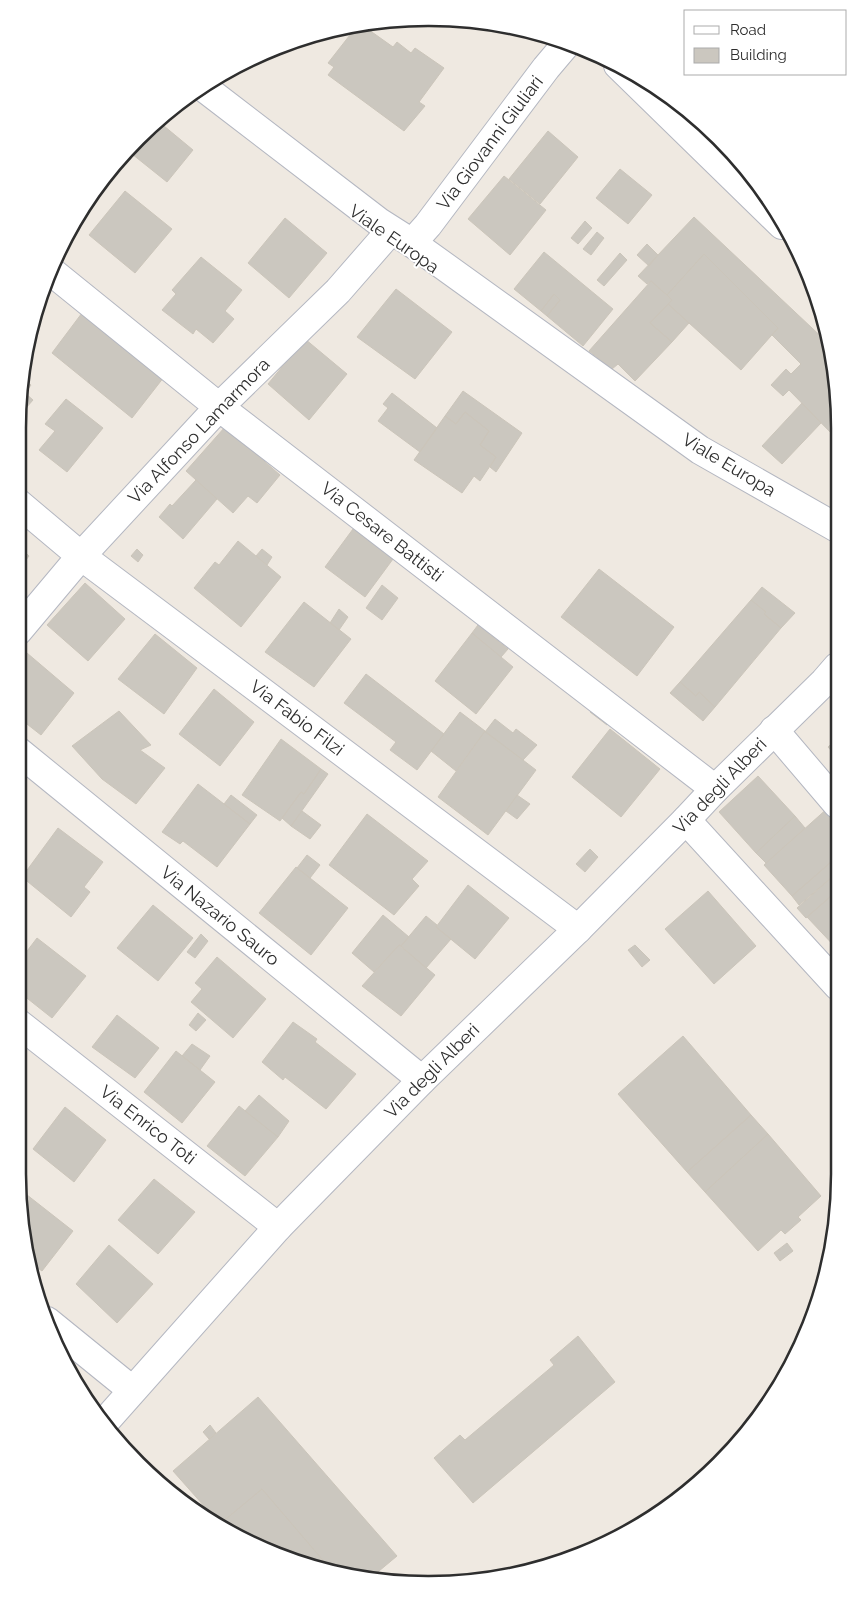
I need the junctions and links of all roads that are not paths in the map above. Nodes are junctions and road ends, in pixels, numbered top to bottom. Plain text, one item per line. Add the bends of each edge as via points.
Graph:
1 (562, 49) edge
2 (640, 86) edge
3 (209, 92) edge
4 (247, 121) junction
5 (765, 209) edge
6 (386, 236) junction
7 (412, 243) junction
8 (57, 276) edge
9 (551, 344) junction
10 (219, 407) junction
11 (26, 510) edge
12 (831, 525) edge
13 (82, 556) junction
14 (26, 622) edge
15 (831, 677) edge
16 (774, 730) junction
17 (26, 758) edge
18 (716, 788) junction
19 (831, 797) edge
20 (686, 820) junction
21 (578, 929) junction
22 (831, 978) edge
23 (26, 1029) edge
24 (422, 1080) junction
25 (278, 1227) junction
26 (59, 1330) edge
27 (132, 1390) junction
28 (109, 1417) edge

1 - 7 street, Via Giovanni Giuliari
2 - 5 street
3 - 4 street, Viale Europa
4 - 6 street, Viale Europa via 289,161
4 - 7 street, Viale Europa via 379,222
6 - 9 street, Viale Europa
6 - 10 street, Via Alfonso Lamarmora via 338,291
7 - 9 street, Viale Europa
8 - 10 street, Via Cesare Battisti
9 - 12 street, Viale Europa via 700,450
10 - 13 street, Via Alfonso Lamarmora
10 - 18 street, Via Cesare Battisti
11 - 13 street, Via Fabio Filzi
13 - 14 street, Via Alfonso Lamarmora
13 - 21 street, Via Fabio Filzi
15 - 16 street, Via degli Alberi
16 - 18 street, Via degli Alberi
16 - 19 street, Via degli Alberi
17 - 24 street, Via Nazario Sauro
18 - 20 street, Via degli Alberi
20 - 21 street, Via degli Alberi
20 - 22 street
21 - 24 street, Via degli Alberi
23 - 25 street, Via Enrico Toti
24 - 25 street, Via degli Alberi
25 - 27 street, Via degli Alberi
26 - 27 street
27 - 28 street, Via degli Alberi

